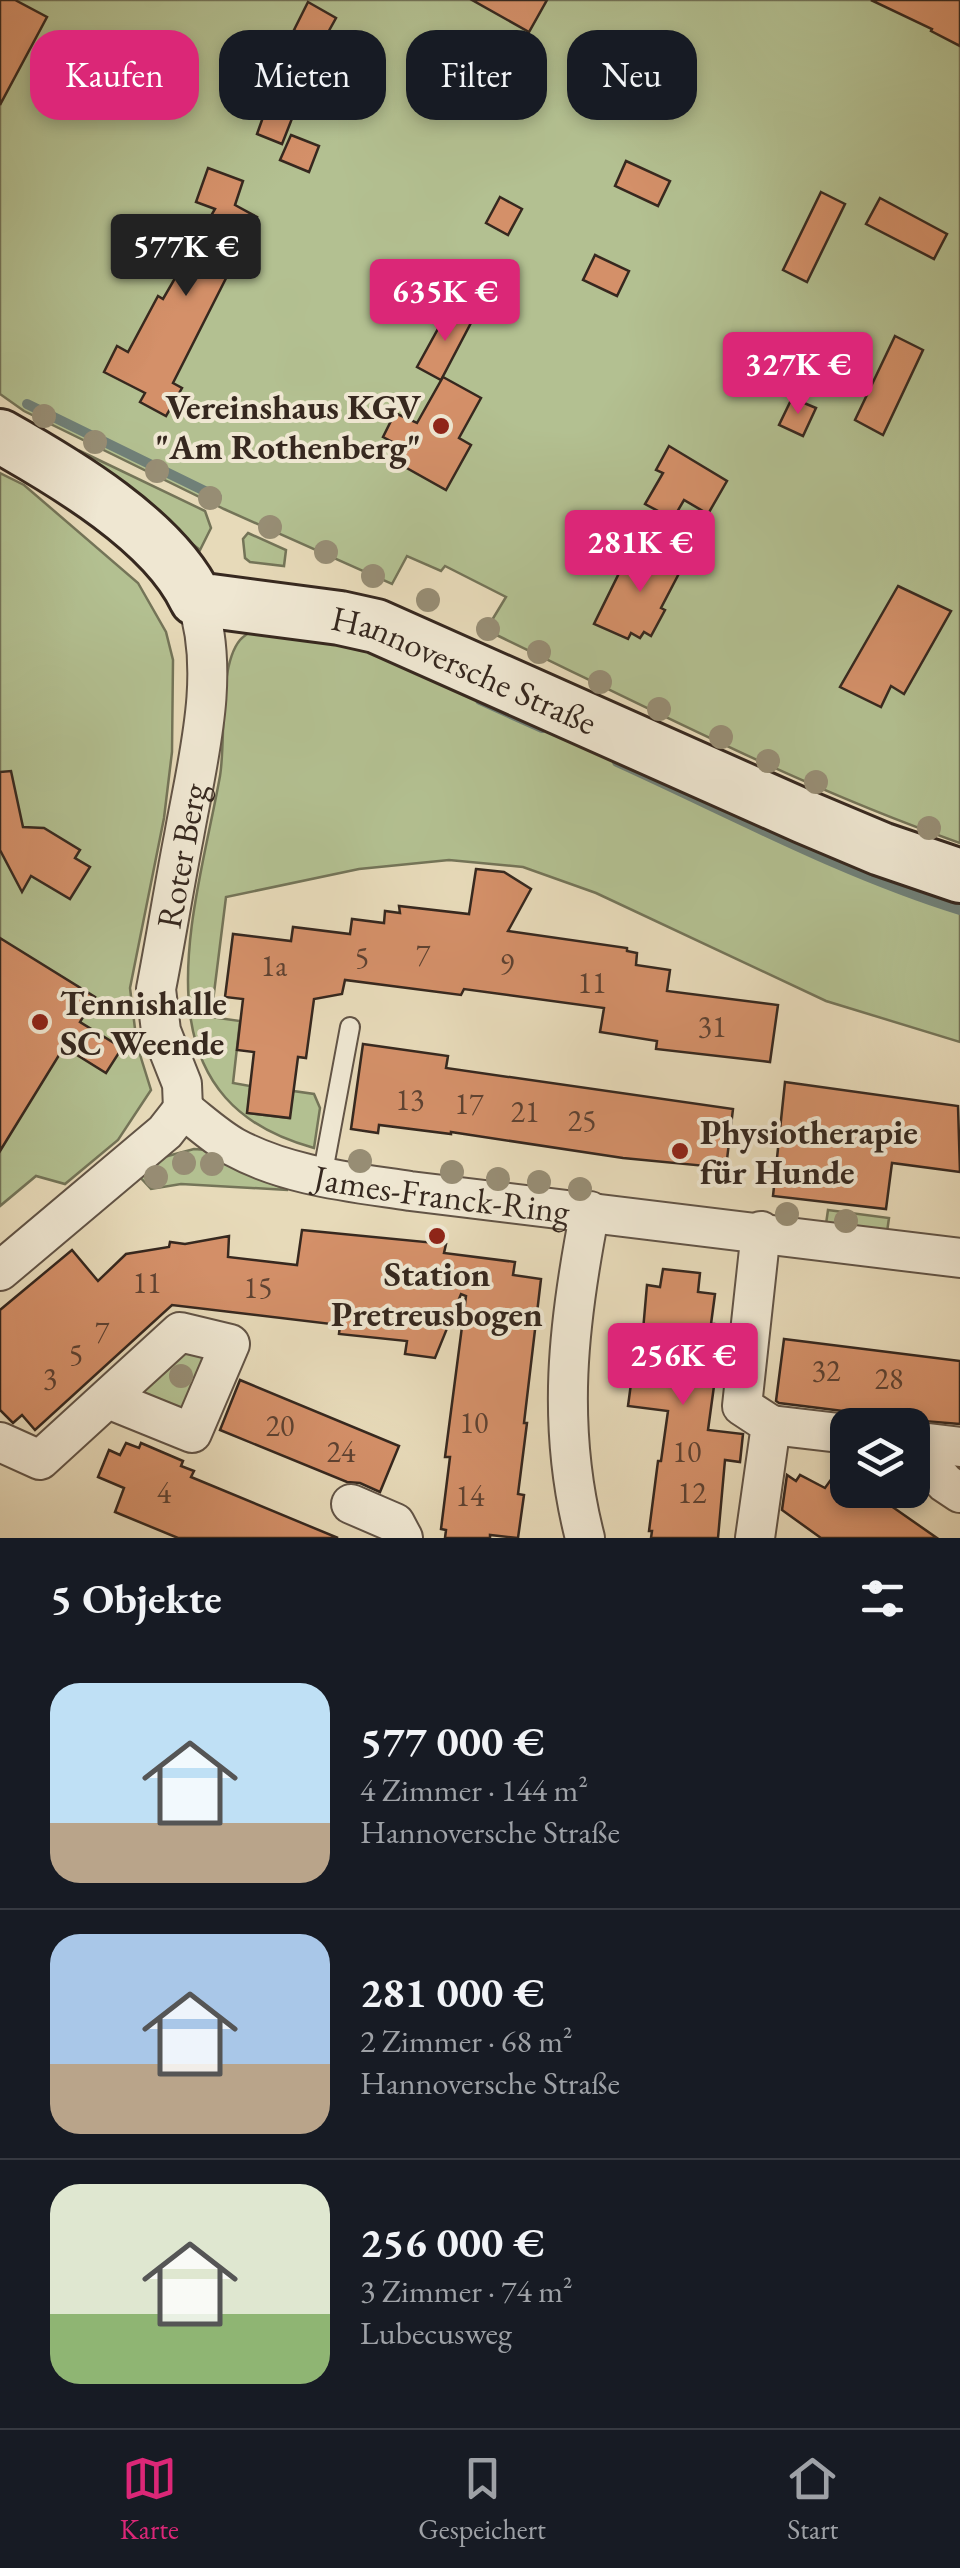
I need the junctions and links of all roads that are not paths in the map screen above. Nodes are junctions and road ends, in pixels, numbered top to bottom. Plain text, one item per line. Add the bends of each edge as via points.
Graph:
1 (0, 436) edge
2 (196, 599) junction
3 (960, 876) edge
4 (350, 1027) dead end
5 (183, 1109) junction
6 (322, 1177) junction
7 (590, 1211) junction
8 (761, 1231) junction
9 (960, 1258) edge
10 (0, 1271) edge
11 (108, 1399) junction
12 (771, 1426) junction
13 (830, 1432) edge
14 (0, 1442) edge
15 (930, 1445) edge
16 (960, 1447) edge
17 (930, 1466) edge
18 (960, 1494) edge
19 (351, 1504) dead end
20 (403, 1538) edge
21 (585, 1538) edge
22 (756, 1538) edge

1 - 2 street via 123,518 181,572
2 - 3 street, Hannoversche Straße via 340,618 390,632 805,818
2 - 5 street, Roter Berg via 206,663 203,722 156,989
4 - 6 lane
5 - 6 street, James-Franck-Ring via 233,1147
5 - 10 street via 165,1132
6 - 7 street, James-Franck-Ring
7 - 8 street, James-Franck-Ring
7 - 21 street via 566,1391 569,1463
8 - 9 street, James-Franck-Ring
8 - 12 street via 742,1406
11 - 11 street via 180,1332 230,1344 207,1442
11 - 14 street via 40,1460
12 - 13 street
12 - 22 street
15 - 16 street
17 - 18 street
19 - 20 street via 396,1523

